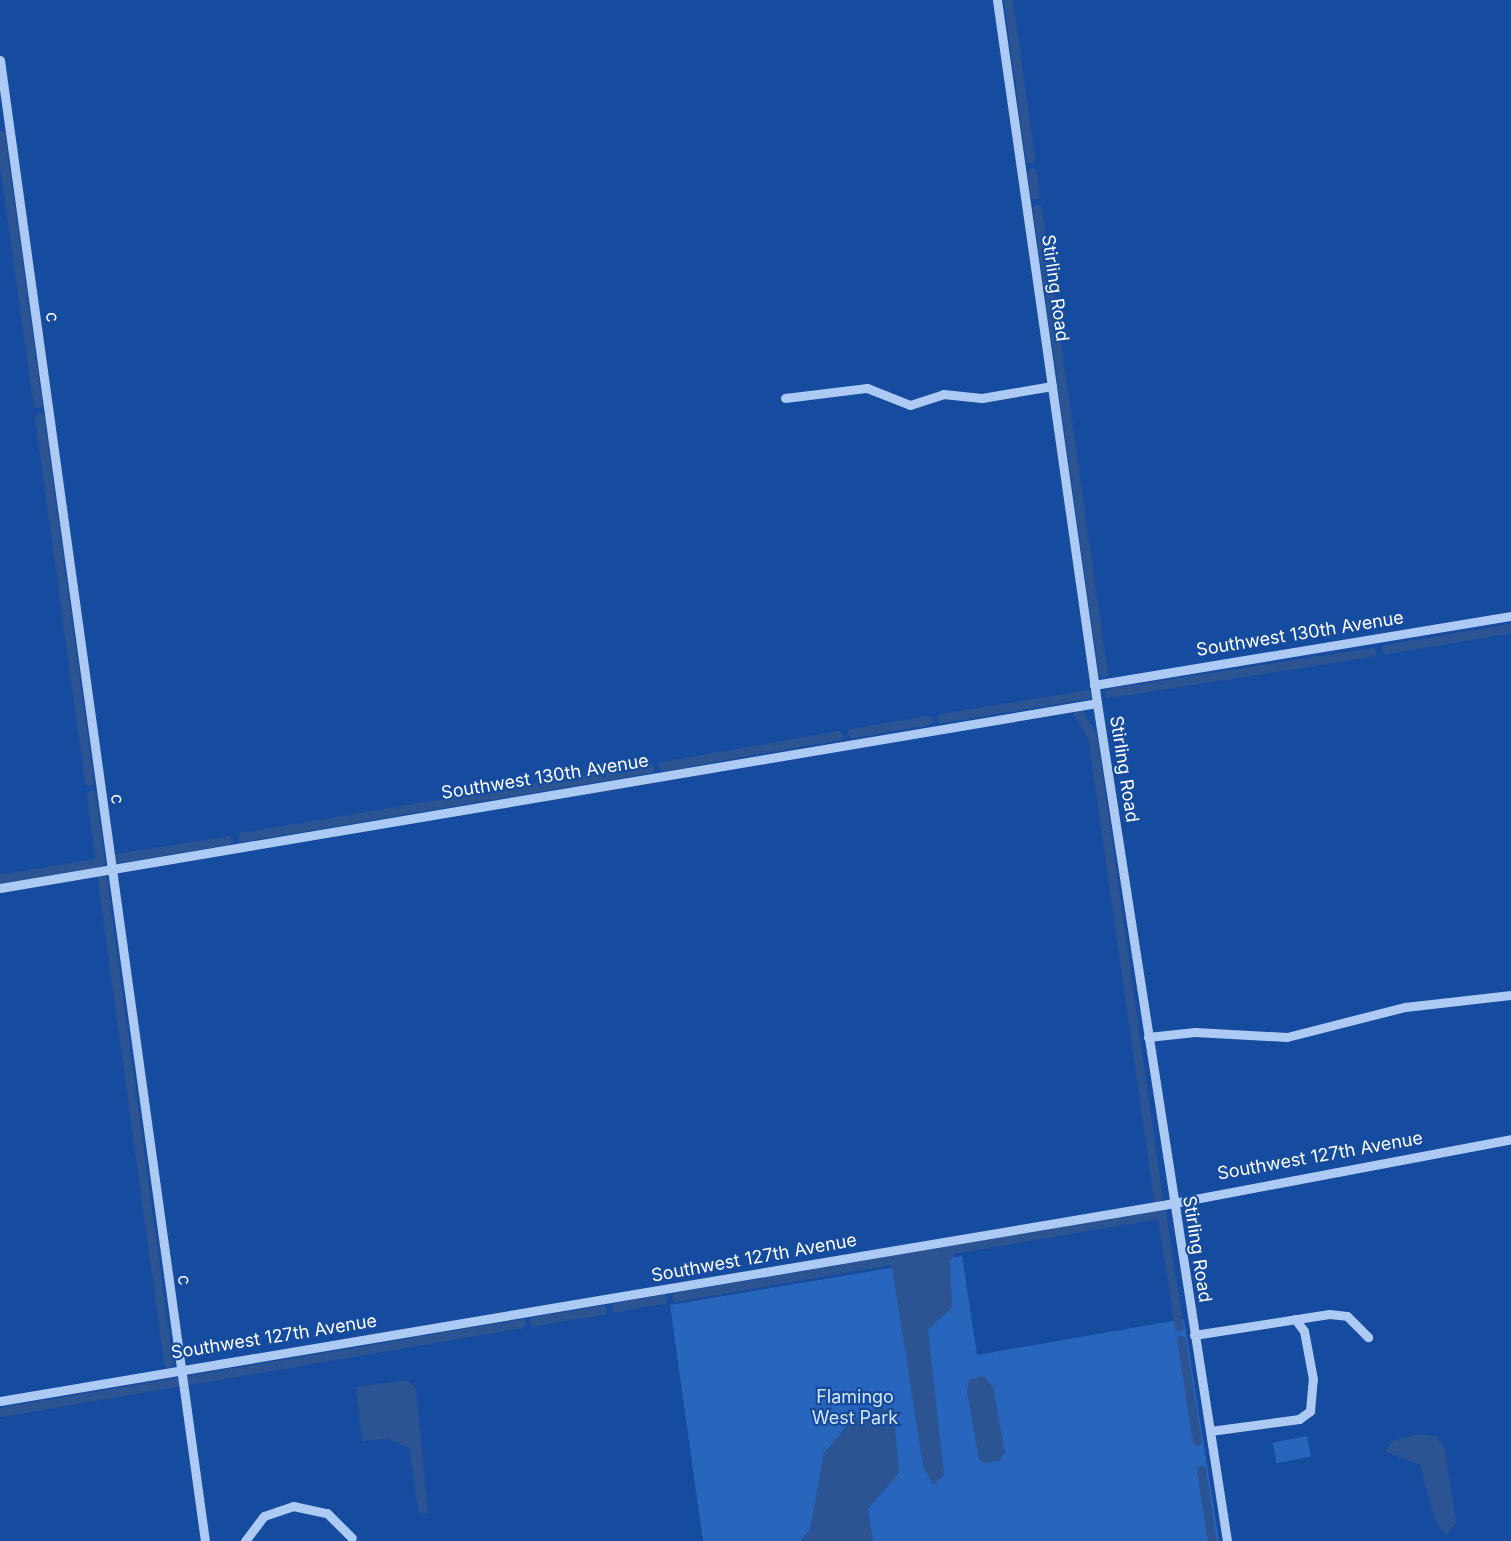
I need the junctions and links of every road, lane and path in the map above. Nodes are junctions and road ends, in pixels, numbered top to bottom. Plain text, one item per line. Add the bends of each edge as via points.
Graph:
1 (997, 0) edge
2 (0, 60) edge
3 (1052, 386) junction
4 (785, 398) dead end
5 (1511, 616) edge
6 (1094, 685) junction
7 (1097, 703) junction
8 (110, 869) junction
9 (0, 888) edge
10 (1511, 995) edge
11 (1148, 1037) junction
12 (1511, 1139) edge
13 (1173, 1199) junction
14 (1295, 1319) junction
15 (1194, 1335) junction
16 (1368, 1337) dead end
17 (180, 1369) junction
18 (0, 1401) edge
19 (1210, 1431) junction
20 (352, 1538) dead end
21 (205, 1541) edge
22 (245, 1541) edge
23 (1227, 1541) edge

1 - 3 street, Stirling Road
2 - 8 street, c
3 - 4 street via 982,398 942,394 910,405 867,388
3 - 6 street, Stirling Road
5 - 6 street, Southwest 130th Avenue
6 - 7 street, Stirling Road
7 - 8 street, Southwest 130th Avenue
7 - 11 street, Stirling Road
8 - 9 street, Southwest 130th Avenue
8 - 17 street, c
10 - 11 street via 1405,1007 1287,1037 1195,1032
11 - 13 street, Stirling Road
12 - 13 street, Southwest 127th Avenue
13 - 15 street, Stirling Road
13 - 17 street, Southwest 127th Avenue
14 - 15 street
14 - 16 street via 1347,1316
14 - 19 street via 1304,1331 1313,1379 1310,1411 1299,1419
15 - 19 street, Stirling Road
17 - 18 street, Southwest 127th Avenue
17 - 21 street, c
19 - 23 street, Stirling Road
20 - 22 street via 327,1513 293,1506 264,1516

